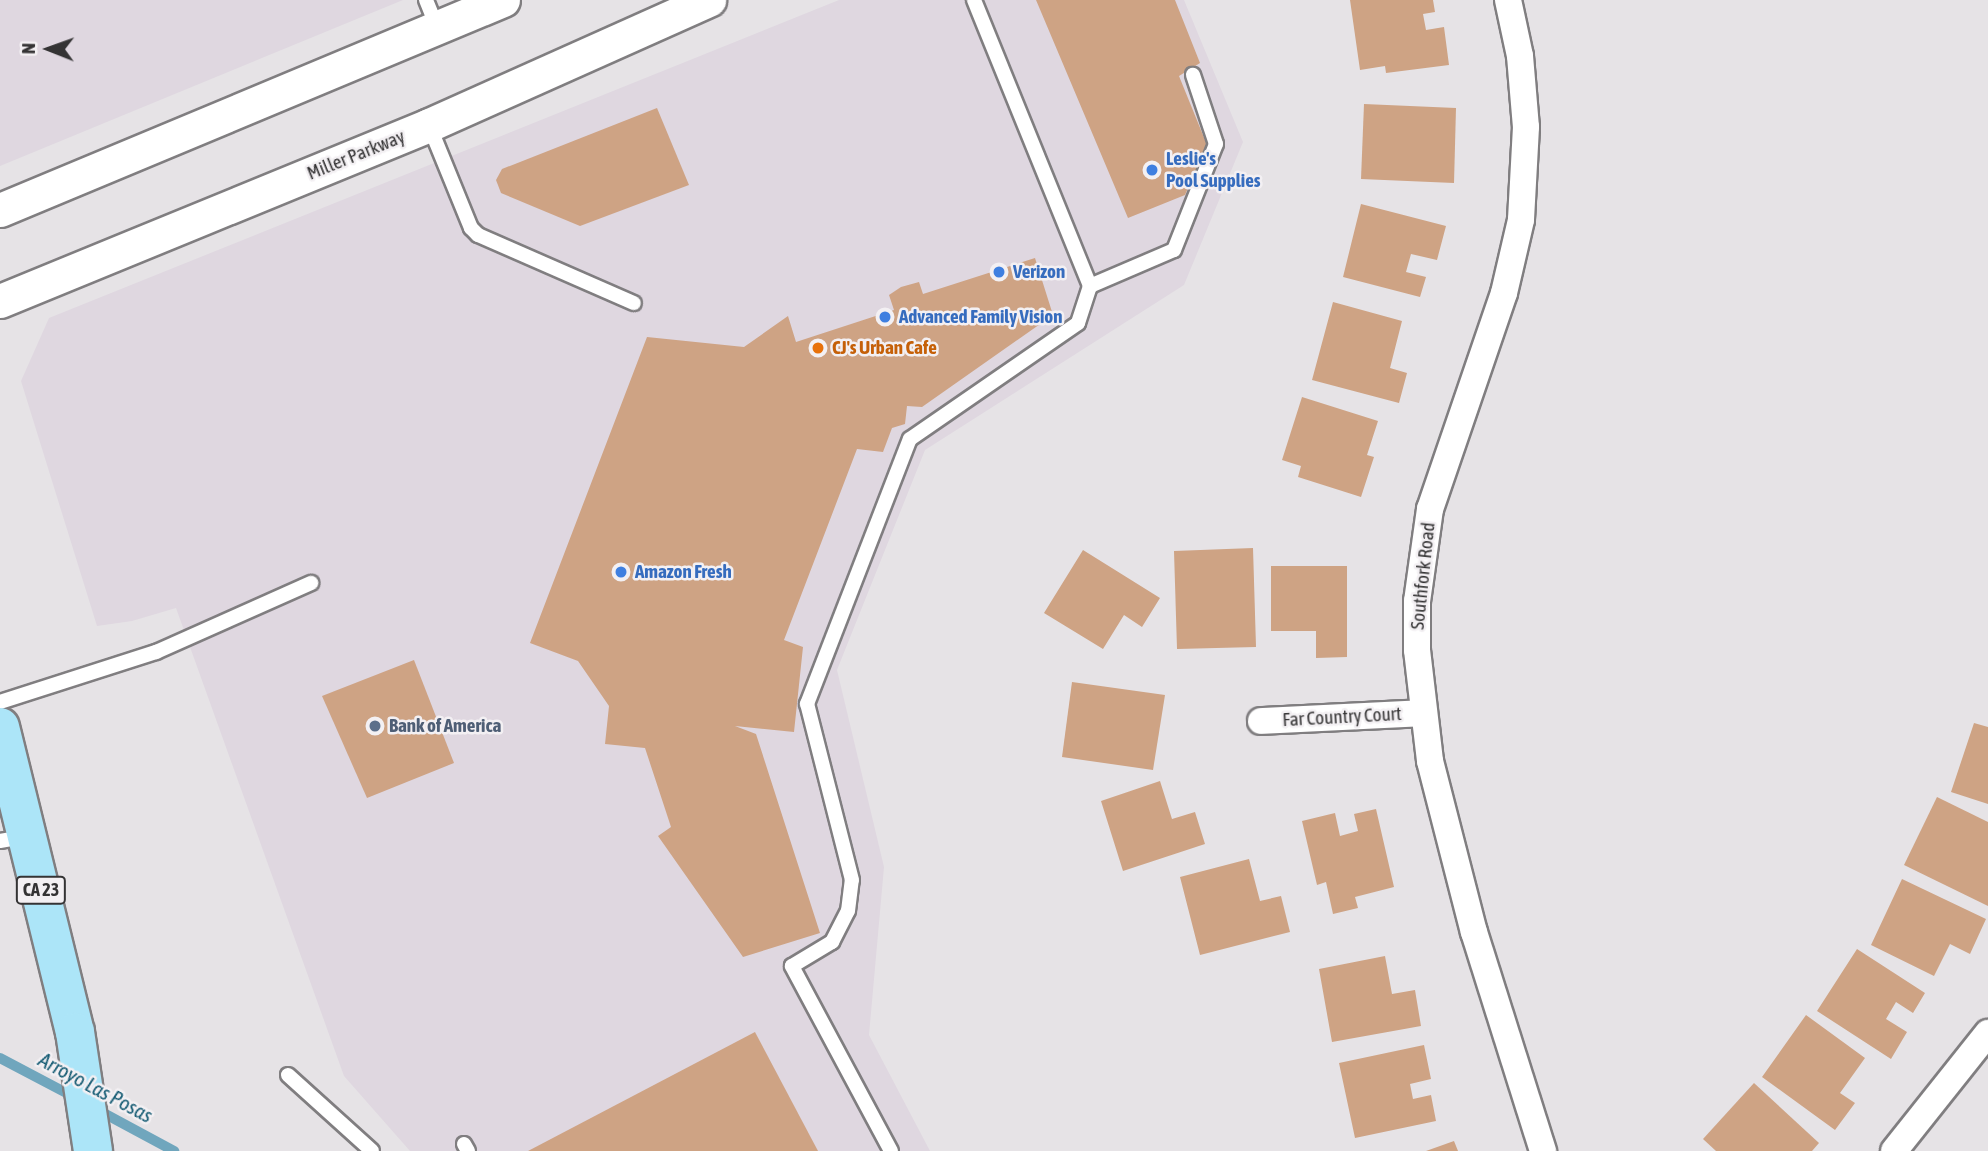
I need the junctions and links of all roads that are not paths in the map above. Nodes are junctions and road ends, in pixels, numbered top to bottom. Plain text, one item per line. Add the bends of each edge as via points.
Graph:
1 (503, 0) edge
2 (709, 0) edge
3 (974, 0) edge
4 (1508, 0) edge
5 (469, 6) edge
6 (431, 14) edge
7 (1193, 75) dead end
8 (429, 125) junction
9 (0, 210) edge
10 (1090, 286) junction
11 (0, 301) edge
12 (634, 303) dead end
13 (311, 583) dead end
14 (0, 702) edge
15 (1423, 713) junction
16 (1261, 721) dead end
17 (0, 727) edge
18 (14, 839) edge
19 (1988, 1033) edge
20 (288, 1075) dead end
21 (93, 1151) edge
22 (372, 1151) edge
23 (891, 1151) edge
24 (1543, 1151) edge
25 (1894, 1151) edge

1 - 5 street
2 - 8 street, Miller Parkway
3 - 10 lane
4 - 15 street, Southfork Road via 1520,56 1527,127 1522,207 1504,293 1430,509 1417,601
5 - 6 street
6 - 9 street
7 - 10 lane via 1216,144 1174,250
8 - 11 street, Miller Parkway
8 - 12 lane via 471,228
10 - 23 lane via 1078,323 910,439 807,704 852,880 848,911 832,942 792,966
13 - 14 lane via 156,652
15 - 16 street, Far Country Court
15 - 24 street, Southfork Road via 1430,761 1474,932
17 - 18 main road, CA 23
18 - 21 main road, CA 23 via 75,1032
19 - 25 street
20 - 22 lane

